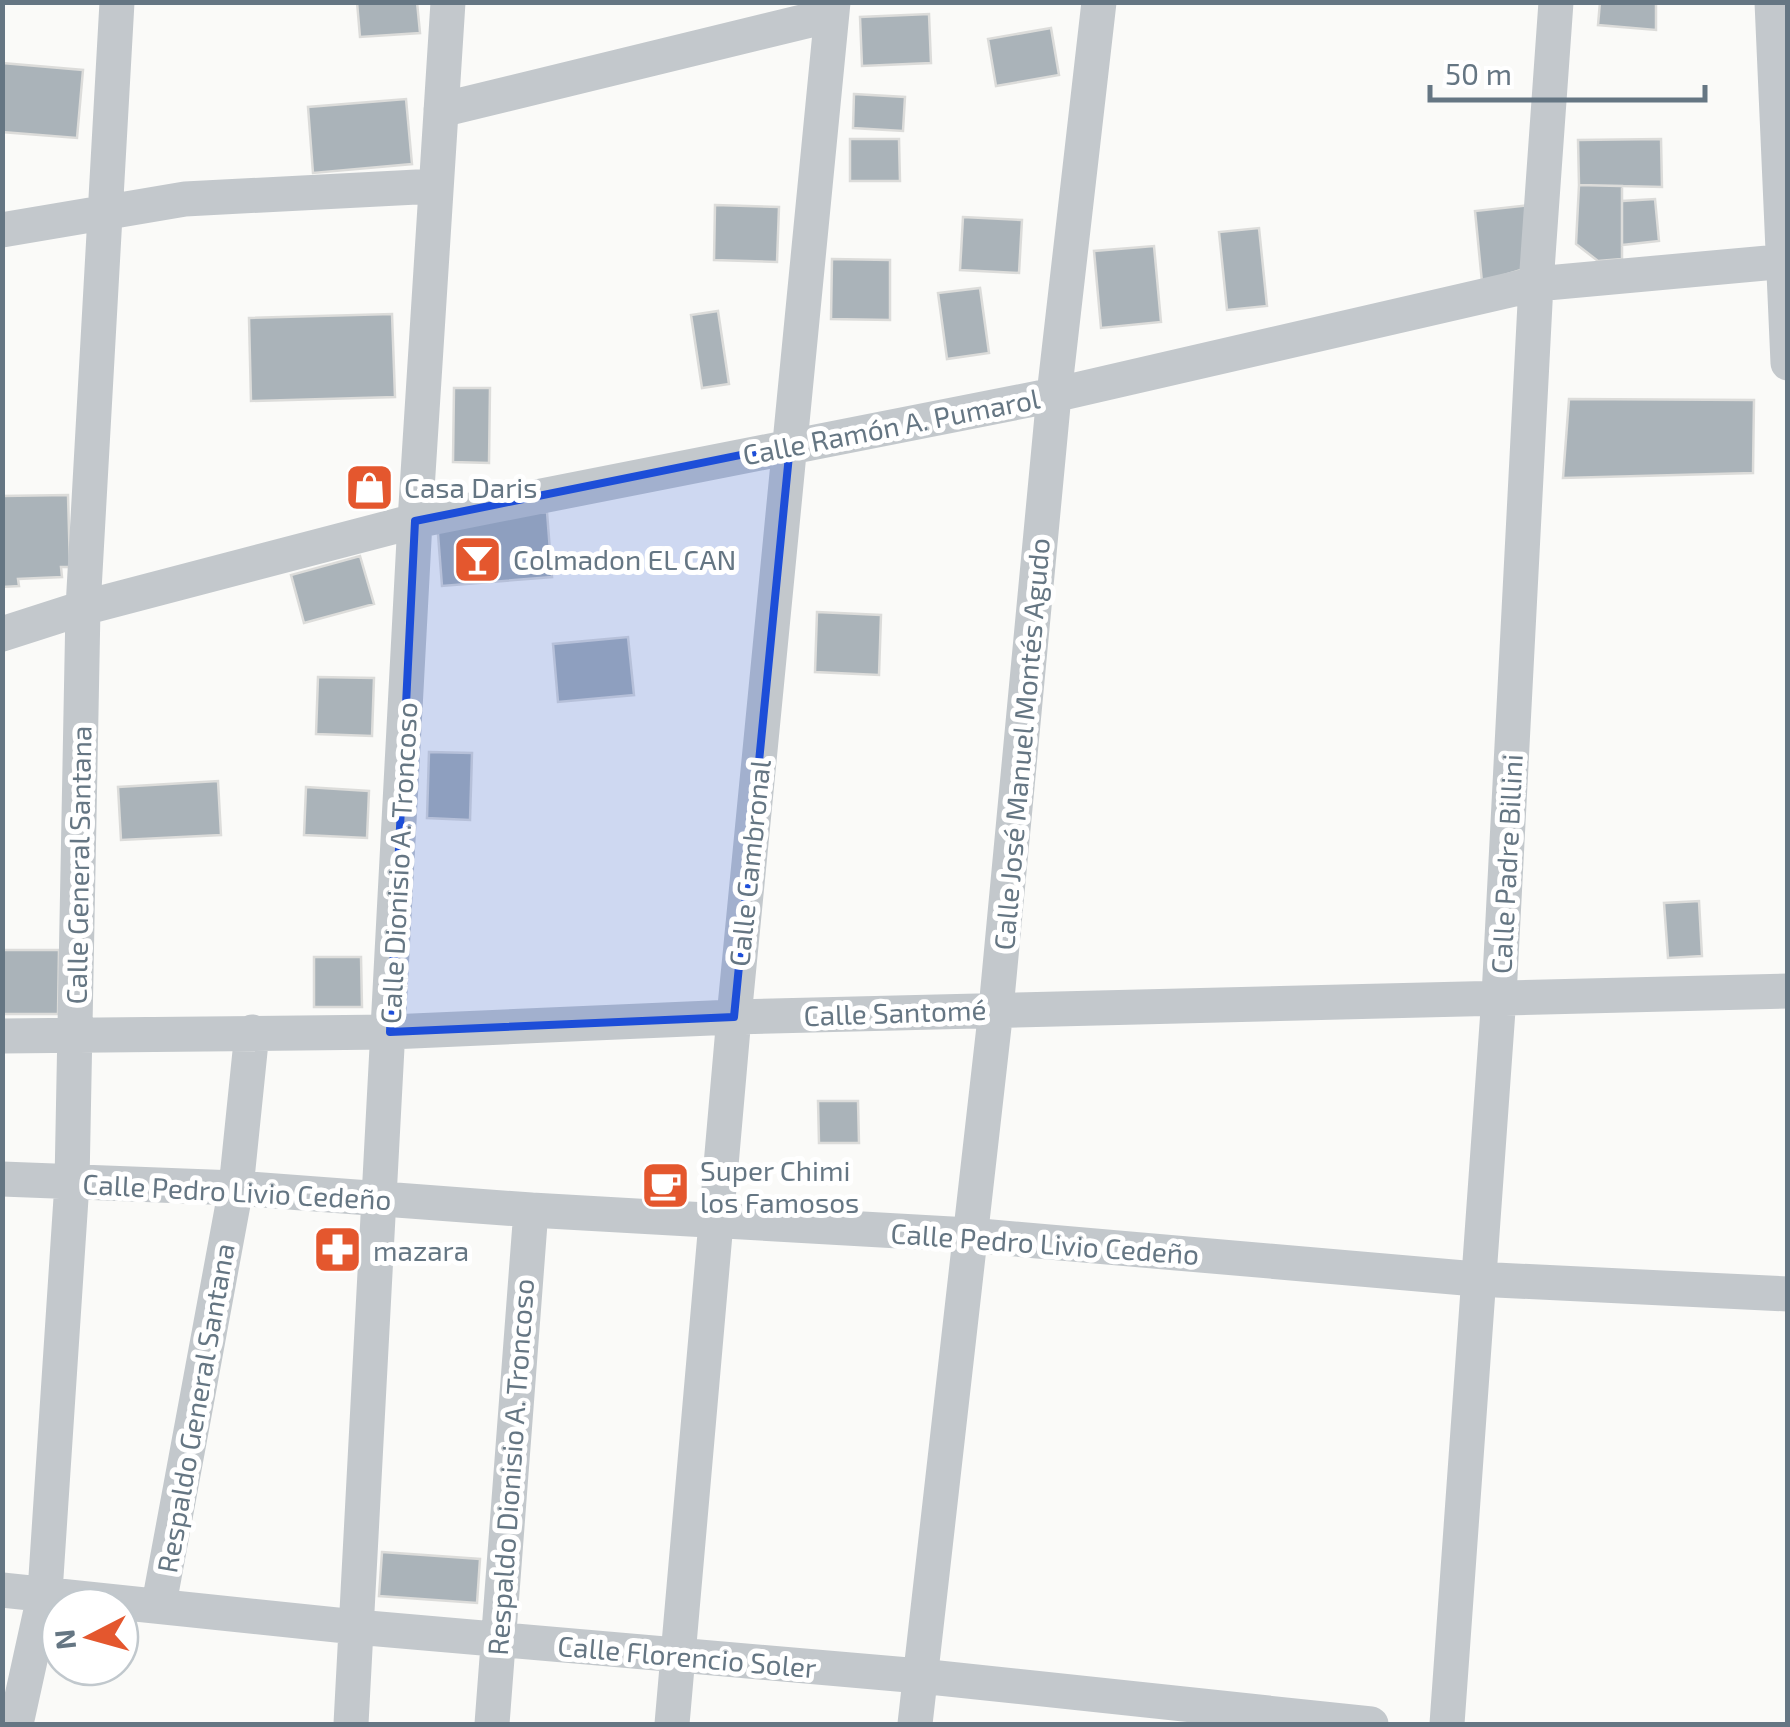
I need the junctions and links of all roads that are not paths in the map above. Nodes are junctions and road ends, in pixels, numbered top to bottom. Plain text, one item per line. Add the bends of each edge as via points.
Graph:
1 (118, 2) edge
2 (448, 2) edge
3 (1099, 2) edge
4 (1556, 2) edge
5 (1772, 2) edge
6 (832, 9) edge
7 (441, 110) junction
8 (436, 186) junction
9 (106, 212) junction
10 (2, 230) edge
11 (1785, 261) edge
12 (1536, 284) junction
13 (1788, 363) edge
14 (1054, 394) junction
15 (790, 445) junction
16 (415, 520) junction
17 (83, 608) junction
18 (2, 634) edge
19 (1788, 991) edge
20 (1499, 996) junction
21 (996, 1009) junction
22 (734, 1017) junction
23 (252, 1032) junction
24 (390, 1032) junction
25 (2, 1036) edge
26 (75, 1036) junction
27 (2, 1179) edge
28 (72, 1183) junction
29 (236, 1188) junction
30 (378, 1197) junction
31 (531, 1210) junction
32 (716, 1221) junction
33 (969, 1235) junction
34 (1476, 1278) junction
35 (1788, 1294) edge
36 (45, 1587) edge
37 (2, 1590) edge
38 (40, 1592) edge
39 (140, 1602) edge
40 (159, 1604) junction
41 (40, 1615) edge
42 (356, 1627) junction
43 (496, 1638) junction
44 (677, 1657) junction
45 (920, 1676) junction
46 (16, 1724) edge
47 (350, 1724) edge
48 (492, 1724) edge
49 (672, 1724) edge
50 (915, 1724) edge
51 (1371, 1724) edge
52 (1446, 1724) edge

1 - 9 street, Calle General Santana
2 - 7 street, Calle Dionisio A. Troncoso
3 - 14 street, Calle José Manuel Montés Agudo
4 - 12 street, Calle Padre Billini
5 - 11 street
6 - 7 street
6 - 15 street, Calle Cambronal
7 - 8 street, Calle Dionisio A. Troncoso
8 - 9 street via 185,198
8 - 16 street, Calle Dionisio A. Troncoso
9 - 10 street
9 - 17 street, Calle General Santana
11 - 12 street, Calle Ramón A. Pumarol
11 - 13 street
12 - 14 street, Calle Ramón A. Pumarol
12 - 20 street, Calle Padre Billini
14 - 15 street, Calle Ramón A. Pumarol
14 - 21 street, Calle José Manuel Montés Agudo
15 - 16 street, Calle Ramón A. Pumarol
15 - 22 street, Calle Cambronal
16 - 17 street, Calle Ramón A. Pumarol
16 - 24 street, Calle Dionisio A. Troncoso
17 - 18 street, Calle Ramón A. Pumarol
17 - 26 street, Calle General Santana
19 - 20 street, Calle Santomé
20 - 21 street, Calle Santomé
20 - 34 street, Calle Padre Billini
21 - 22 street, Calle Santomé
21 - 33 street, Calle José Manuel Montés Agudo
22 - 24 street, Calle Santomé
22 - 32 street, Calle Cambronal
23 - 24 street, Calle Santomé
23 - 26 street, Calle Santomé
23 - 29 street, Respaldo General Santana
24 - 30 street, Calle Dionisio A. Troncoso
25 - 26 street, Calle Santomé
26 - 28 street, Calle General Santana
27 - 28 street, Calle Pedro Livio Cedeño
28 - 29 street, Calle Pedro Livio Cedeño
28 - 36 street, Calle General Santana
29 - 30 street, Calle Pedro Livio Cedeño
29 - 40 street, Respaldo General Santana
30 - 31 street, Calle Pedro Livio Cedeño
30 - 42 street, Calle Dionisio A. Troncoso
31 - 32 street, Calle Pedro Livio Cedeño
31 - 43 street, Respaldo Dionisio A. Troncoso
32 - 33 street, Calle Pedro Livio Cedeño
32 - 44 street, Calle Cambronal
33 - 34 street, Calle Pedro Livio Cedeño
33 - 45 street, Calle José Manuel Montés Agudo
34 - 35 street, Calle Pedro Livio Cedeño
34 - 52 street, Calle Padre Billini
37 - 38 street, Calle Florencio Soler
39 - 40 street, Calle Florencio Soler
40 - 42 street, Calle Florencio Soler
41 - 46 street, Calle General Santana
42 - 43 street, Calle Florencio Soler
42 - 47 street, Calle Dionisio A. Troncoso
43 - 44 street, Calle Florencio Soler
43 - 48 street, Respaldo Dionisio A. Troncoso
44 - 45 street, Calle Florencio Soler
44 - 49 street, Calle Cambronal
45 - 50 street, Calle José Manuel Montés Agudo
45 - 51 street, Calle Florencio Soler

